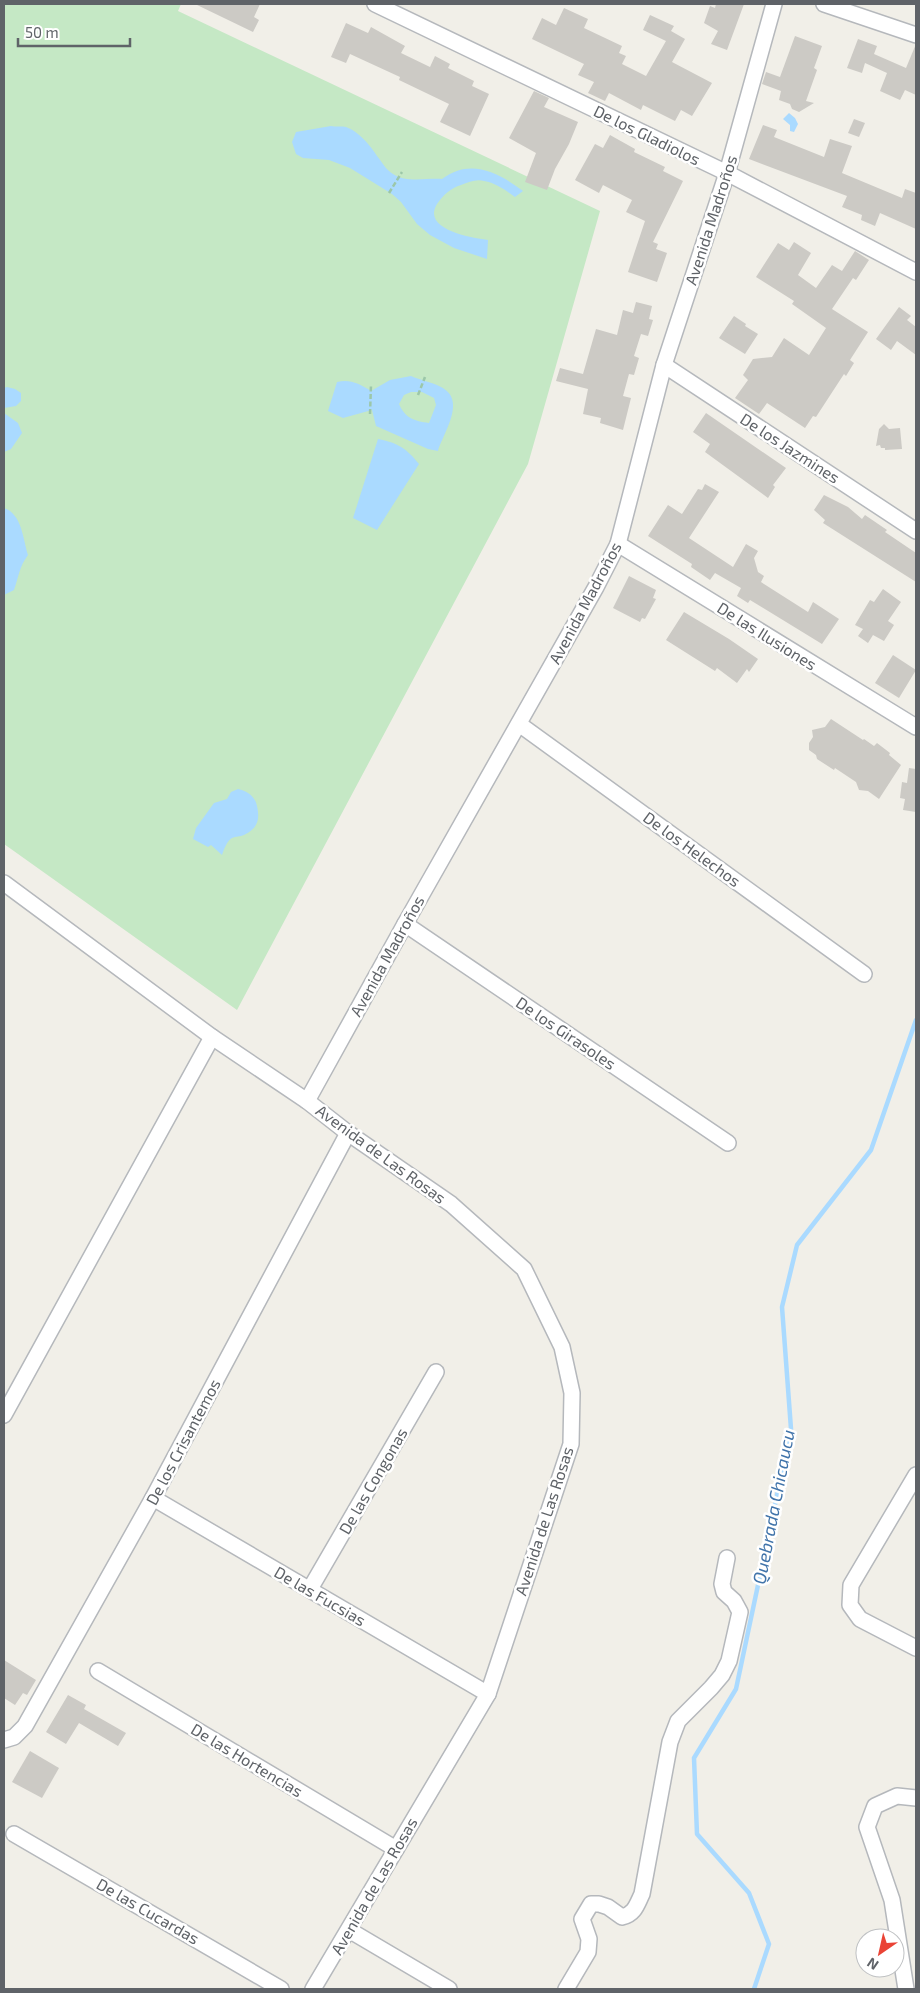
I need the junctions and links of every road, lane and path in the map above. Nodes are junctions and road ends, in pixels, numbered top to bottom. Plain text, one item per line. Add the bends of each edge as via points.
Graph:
1 (375, 4) edge
2 (774, 4) edge
3 (824, 4) edge
4 (916, 35) edge
5 (402, 172) dead end
6 (727, 174) junction
7 (389, 193) dead end
8 (916, 272) edge
9 (664, 364) junction
10 (425, 377) dead end
11 (371, 386) dead end
12 (418, 395) dead end
13 (370, 414) dead end
14 (916, 530) edge
15 (618, 544) junction
16 (520, 724) junction
17 (916, 727) edge
18 (4, 883) edge
19 (405, 924) junction
20 (864, 974) dead end
21 (212, 1037) junction
22 (307, 1101) junction
23 (348, 1133) junction
24 (728, 1143) dead end
25 (436, 1372) dead end
26 (4, 1415) edge
27 (916, 1475) edge
28 (153, 1498) junction
29 (727, 1558) dead end
30 (310, 1589) junction
31 (916, 1648) edge
32 (98, 1671) dead end
33 (488, 1694) junction
34 (4, 1740) edge
35 (916, 1798) edge
36 (14, 1834) dead end
37 (396, 1849) junction
38 (349, 1930) junction
39 (281, 1989) edge
40 (313, 1989) edge
41 (449, 1989) edge
42 (566, 1989) edge
43 (906, 1989) edge

1 - 6 street, De los Gladiolos
2 - 6 street, Avenida Madroños
3 - 4 street
5 - 7 path
6 - 8 street, De los Gladiolos
6 - 9 street, Avenida Madroños
9 - 14 street, De los Jazmines
9 - 15 street, Avenida Madroños
10 - 12 path
11 - 13 path
15 - 16 street, Avenida Madroños
15 - 17 street, De las Ilusiones
16 - 19 street, Avenida Madroños
16 - 20 street, De los Helechos
18 - 21 street, Avenida de Las Rosas
19 - 22 street, Avenida Madroños
19 - 24 street, De los Girasoles
21 - 22 street, Avenida de Las Rosas
21 - 26 street
22 - 23 street, Avenida de Las Rosas
23 - 28 street, De los Crisantemos
23 - 33 street, Avenida de Las Rosas via 450,1204 524,1269 562,1347 572,1393 571,1444
25 - 30 street, De las Congonas
27 - 31 street via 851,1585 850,1605 860,1619
28 - 30 street, De las Fucsias
28 - 34 street, De los Crisantemos via 25,1726 14,1737
29 - 42 street via 722,1584 724,1592 740,1612 736,1634 722,1675 678,1721 670,1742 642,1894 635,1910 628,1916 622,1917 599,1904 591,1904 586,1910 582,1919 589,1939 588,1952
30 - 33 street, De las Fucsias
32 - 37 street, De las Hortencias
33 - 37 street, Avenida de Las Rosas
35 - 43 street via 898,1796 875,1806 867,1827 892,1900
36 - 39 street, De las Cucardas
37 - 38 street, Avenida de Las Rosas
38 - 40 street, Avenida de Las Rosas
38 - 41 street

